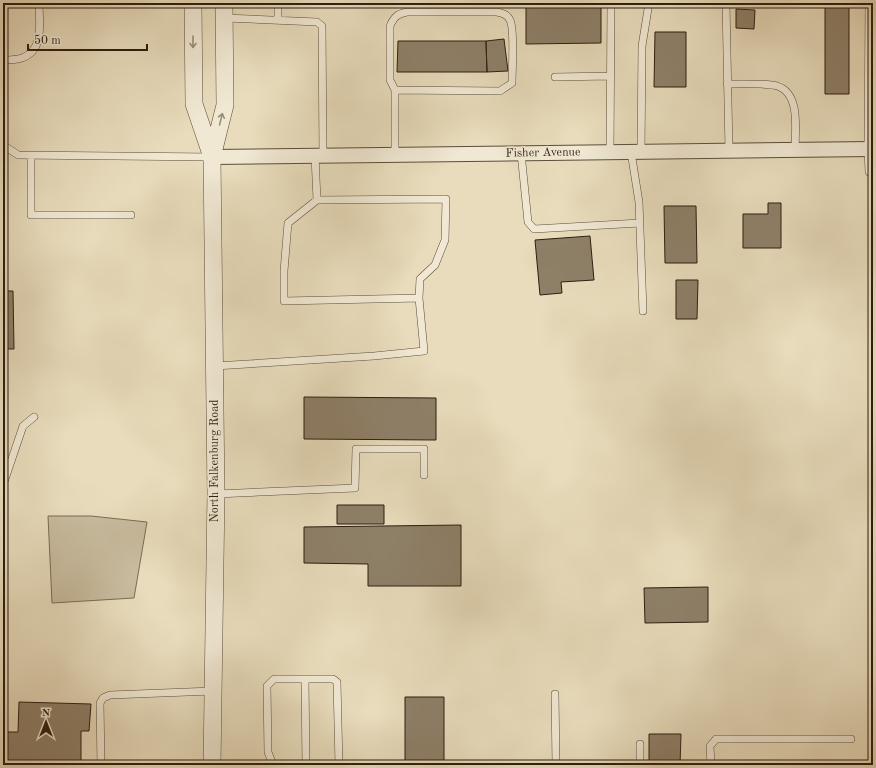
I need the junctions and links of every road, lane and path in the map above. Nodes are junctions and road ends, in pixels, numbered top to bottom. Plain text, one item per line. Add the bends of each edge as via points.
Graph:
1 (39, 3) edge
2 (193, 3) edge
3 (278, 3) edge
4 (611, 3) edge
5 (726, 3) edge
6 (869, 3) edge
7 (648, 9) dead end
8 (224, 10) edge
9 (278, 20) junction
10 (3, 60) edge
11 (610, 76) junction
12 (555, 77) dead end
13 (727, 84) junction
14 (394, 90) junction
15 (3, 145) edge
16 (871, 149) edge
17 (795, 150) junction
18 (729, 151) junction
19 (610, 152) junction
20 (636, 152) junction
21 (521, 153) junction
22 (31, 155) junction
23 (395, 155) junction
24 (319, 156) junction
25 (212, 157) junction
26 (873, 175) edge
27 (317, 200) junction
28 (131, 215) dead end
29 (640, 223) junction
30 (419, 298) junction
31 (644, 311) dead end
32 (214, 366) junction
33 (34, 417) dead end
34 (424, 474) dead end
35 (3, 484) edge
36 (216, 494) junction
37 (305, 679) junction
38 (213, 691) junction
39 (555, 694) dead end
40 (851, 739) dead end
41 (640, 744) dead end
42 (101, 765) edge
43 (212, 765) edge
44 (273, 765) edge
45 (306, 765) edge
46 (339, 765) edge
47 (556, 765) edge
48 (640, 765) edge
49 (710, 765) edge

1 - 10 lane via 38,44 31,53 21,58
2 -> 25 street, North Falkenburg Road via 194,104
3 - 9 lane
4 - 11 lane
5 - 13 lane
6 - 16 lane
7 - 20 lane via 642,46
8 - 9 lane
25 -> 8 street, North Falkenburg Road via 225,105
9 - 24 lane via 317,22 322,26
11 - 12 lane
11 - 19 lane
13 - 17 lane via 777,86 788,93 794,105
13 - 18 lane
14 - 14 lane via 390,80 390,26 399,13 497,12 505,14 510,19 512,83 507,87 500,91
14 - 23 lane
15 - 22 lane via 18,155
16 - 17 street, Fisher Avenue
16 - 26 lane via 869,172
17 - 18 street, Fisher Avenue
18 - 20 street, Fisher Avenue
19 - 20 street, Fisher Avenue
19 - 21 street, Fisher Avenue
20 - 29 lane
21 - 23 street, Fisher Avenue
21 - 29 lane via 528,222 534,229
22 - 25 lane
22 - 28 lane via 31,215
23 - 24 street, Fisher Avenue
24 - 25 street, Fisher Avenue
24 - 27 lane
25 - 32 street, North Falkenburg Road
27 - 30 lane via 446,199 445,240 435,265 420,279
27 - 30 lane via 288,223 284,301
29 - 31 lane
30 - 32 lane via 424,351
32 - 36 street, North Falkenburg Road
33 - 35 lane via 24,426
34 - 36 lane via 424,449 356,449 355,488
36 - 38 street, North Falkenburg Road
37 - 44 lane via 274,680 267,686 268,752
37 - 45 lane
37 - 46 lane via 333,679 337,682
38 - 42 lane via 110,695 103,698 100,703
38 - 43 street, North Falkenburg Road
39 - 47 lane
40 - 49 lane via 716,738 710,746
41 - 48 lane

